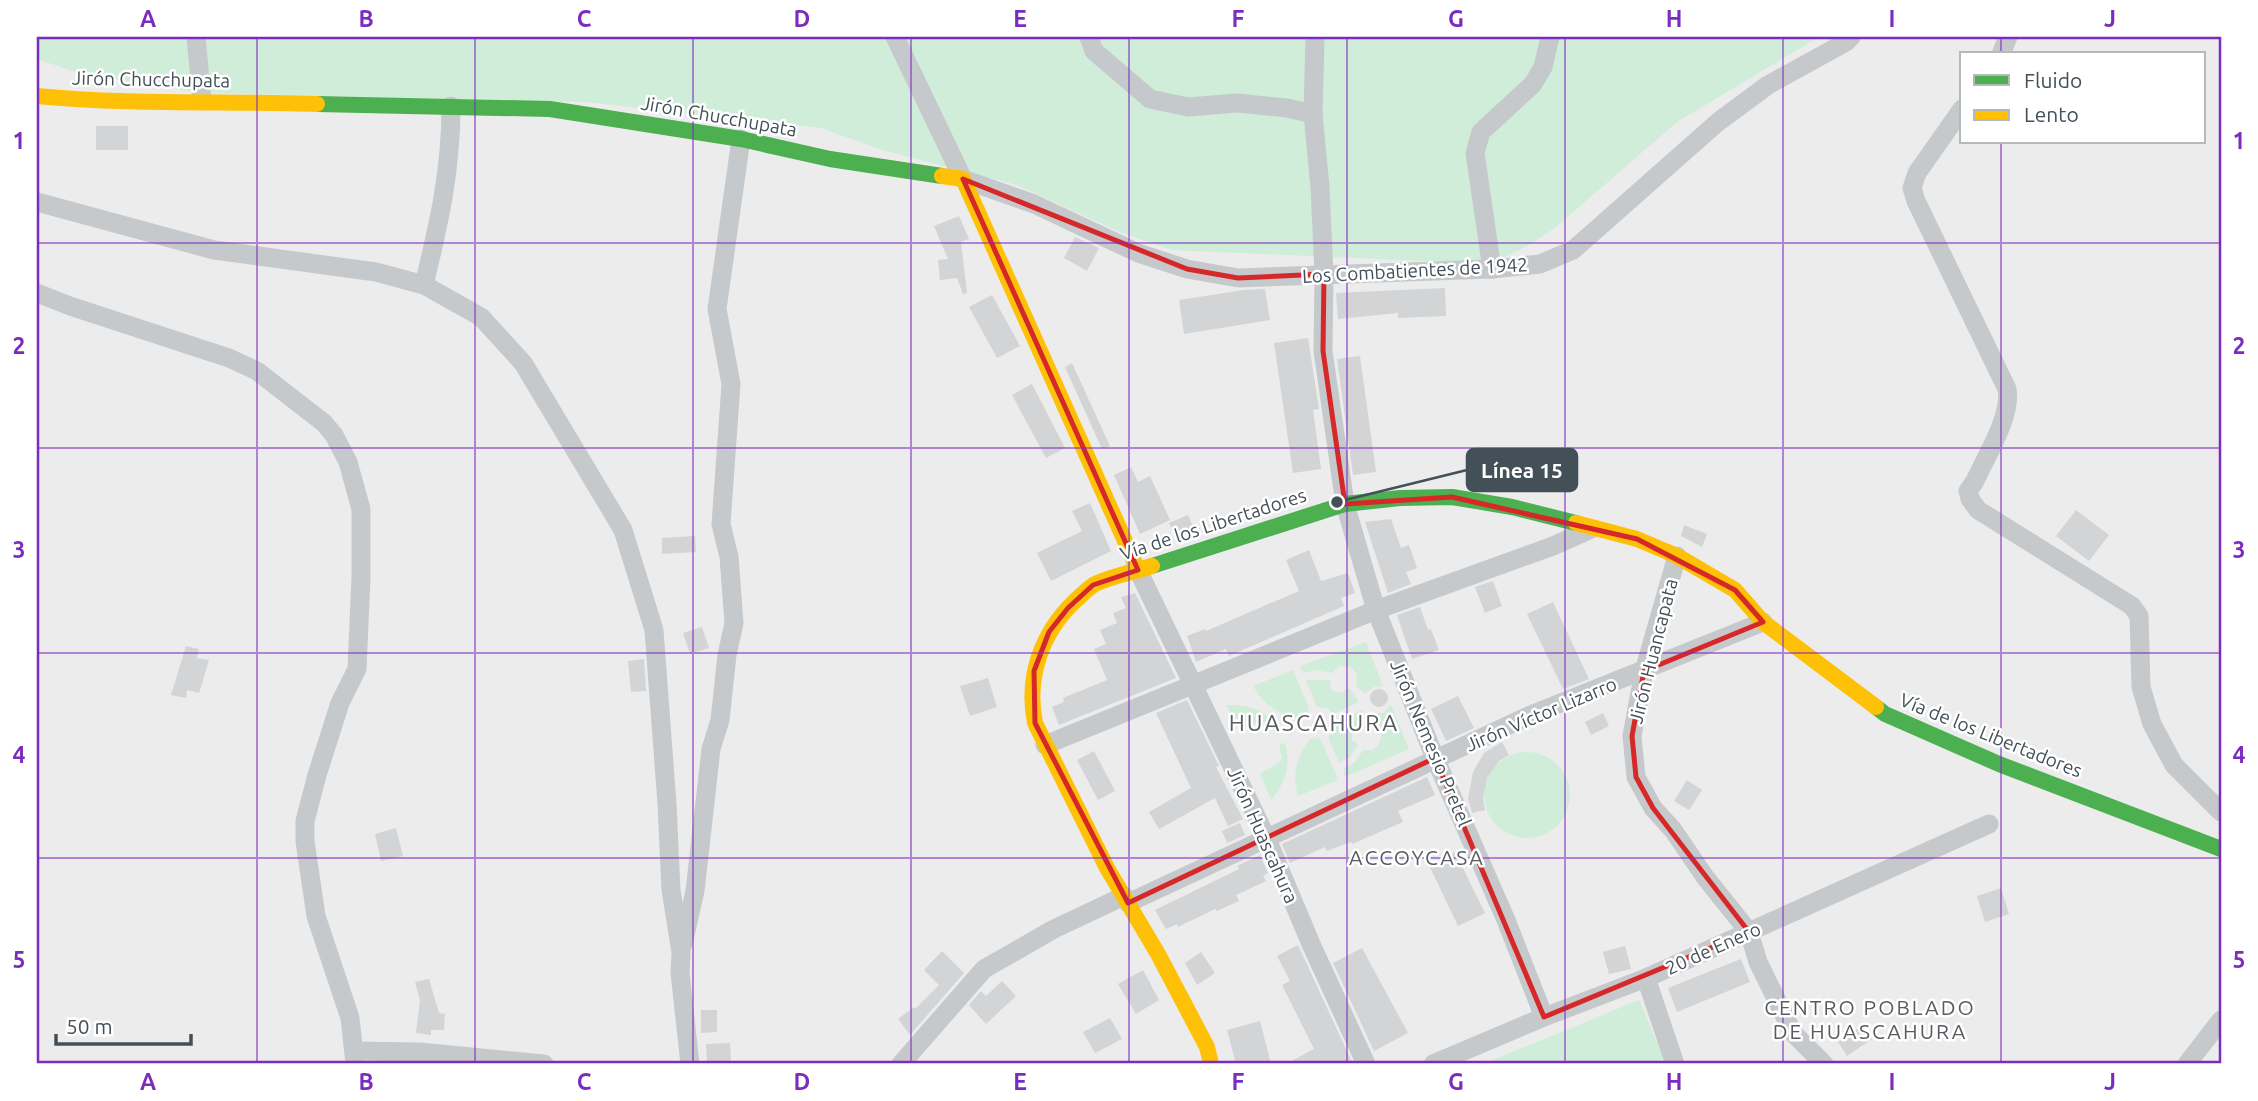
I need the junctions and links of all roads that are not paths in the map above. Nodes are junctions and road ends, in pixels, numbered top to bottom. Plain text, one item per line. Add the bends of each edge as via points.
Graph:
1 (196, 37) edge
2 (895, 37) edge
3 (1089, 37) edge
4 (1315, 37) edge
5 (1550, 37) edge
6 (1851, 37) edge
7 (37, 96) edge
8 (202, 101) junction
9 (451, 106) junction
10 (1960, 112) edge
11 (1313, 114) junction
12 (741, 139) junction
13 (963, 178) junction
14 (37, 202) edge
15 (1492, 269) junction
16 (1324, 274) junction
17 (424, 285) junction
18 (37, 293) edge
19 (1345, 504) junction
20 (1594, 527) junction
21 (1677, 556) junction
22 (1138, 570) junction
23 (1376, 610) junction
24 (1763, 622) junction
25 (1644, 671) junction
26 (1193, 684) junction
27 (1045, 745) junction
28 (1436, 758) junction
29 (2221, 812) edge
30 (1989, 824) dead end
31 (1266, 836) junction
32 (2221, 849) edge
33 (1126, 900) junction
34 (1749, 932) junction
35 (681, 952) junction
36 (1646, 978) junction
37 (1545, 1017) junction
38 (2221, 1020) edge
39 (355, 1057) edge
40 (544, 1064) edge
41 (690, 1064) edge
42 (901, 1064) edge
43 (1211, 1064) edge
44 (1366, 1064) edge
45 (1433, 1064) edge
46 (1675, 1064) edge
47 (1824, 1064) edge
48 (2186, 1064) edge

1 - 8 street
2 - 13 street
3 - 11 street via 1094,51 1150,99 1188,107 1237,103
4 - 11 street, Jirón Nemesio Pretel
5 - 15 street via 1543,67 1533,84 1481,132 1477,142
6 - 15 street, Los Combatientes de 1942 via 1768,85 1717,122 1573,250 1539,264
7 - 8 main road, Jirón Chucchupata via 96,102
8 - 9 main road, Jirón Chucchupata
9 - 12 main road, Jirón Chucchupata via 550,109
9 - 17 street via 443,204
10 - 29 street via 1917,173 1913,188 2009,398 1968,491 1970,499 1978,510 2132,606 2139,616 2141,687 2152,724 2174,765
11 - 16 street, Jirón Nemesio Pretel
12 - 13 main road, Jirón Chucchupata via 830,159
12 - 35 street via 717,309 731,384 721,524 729,557 734,623 720,720 711,749 695,891
13 - 16 street, Los Combatientes de 1942 via 1034,204 1138,253 1187,269 1238,278
13 - 22 main road
14 - 17 street via 214,250 376,272
15 - 16 street, Los Combatientes de 1942
16 - 19 street, Jirón Nemesio Pretel via 1323,351
17 - 35 street via 481,317 523,363 623,530 654,629 671,890
18 - 39 street via 257,371 324,423 348,463 361,509 357,670 340,703 317,775 304,841 316,916 351,1018
19 - 20 main road, Vía de los Libertadores via 1452,497
19 - 22 main road, Vía de los Libertadores
19 - 23 street, Jirón Nemesio Pretel
20 - 21 main road, Vía de los Libertadores
20 - 23 street
21 - 24 main road, Vía de los Libertadores via 1735,590
21 - 25 street, Jirón Huancapata
22 - 26 street, Jirón Huascahura
22 - 27 main road, Vía de los Libertadores via 1093,585 1049,632 1034,671 1031,702
23 - 26 street
23 - 28 street, Jirón Nemesio Pretel
24 - 25 street, Jirón Víctor Lizarro
24 - 32 main road, Vía de los Libertadores via 1885,714 1999,764
25 - 28 street, Jirón Víctor Lizarro
25 - 34 street, Jirón Huancapata via 1632,736 1636,777 1653,808
26 - 27 street
26 - 31 street, Jirón Huascahura
27 - 33 main road, Vía de los Libertadores
28 - 31 street, Jirón Víctor Lizarro
28 - 37 street, Jirón Nemesio Pretel
30 - 34 street, 20 de Enero
31 - 33 street, Jirón Víctor Lizarro
31 - 44 street, Jirón Huascahura
33 - 42 street, Jirón Víctor Lizarro via 1054,929 984,969
33 - 43 main road, Vía de los Libertadores via 1207,1046
34 - 36 street, 20 de Enero
34 - 47 street, Jirón Huancapata via 1793,1033
35 - 41 street
36 - 37 street, 20 de Enero
36 - 46 street
37 - 45 street, 20 de Enero
38 - 48 street
39 - 40 street via 420,1052

